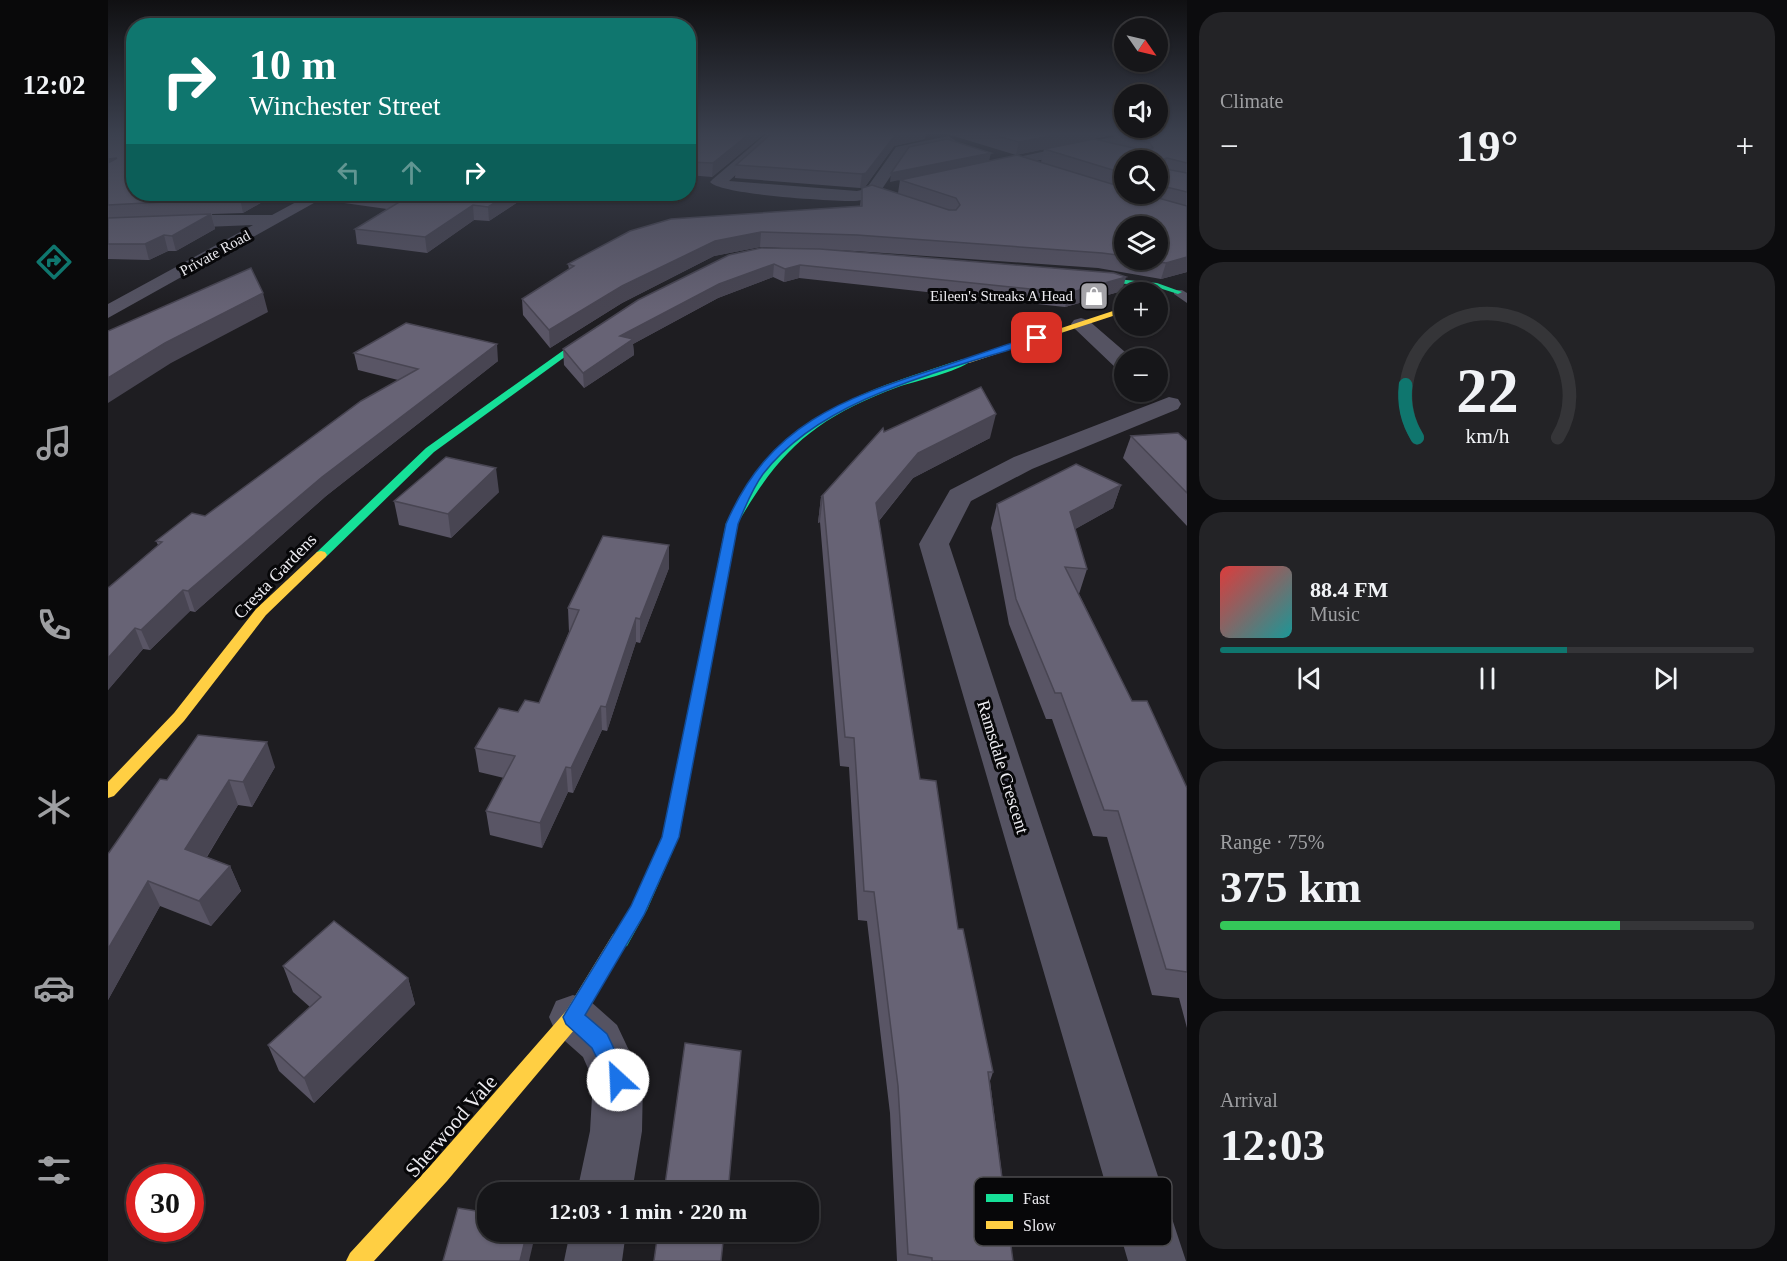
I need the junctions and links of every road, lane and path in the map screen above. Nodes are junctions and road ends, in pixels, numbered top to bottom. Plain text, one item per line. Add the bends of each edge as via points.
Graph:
1 (814, 193) edge
2 (869, 193) edge
3 (889, 193) edge
4 (892, 193) edge
5 (310, 201) edge
6 (276, 220) junction
7 (108, 226) edge
8 (1063, 275) edge
9 (1184, 293) edge
10 (1168, 297) edge
11 (108, 312) edge
12 (1114, 313) edge
13 (611, 321) edge
14 (1081, 324) junction
15 (1114, 354) edge
16 (1170, 405) edge
17 (108, 792) edge
18 (573, 1017) junction
19 (1130, 1177) edge
20 (607, 1182) edge
21 (596, 1242) edge
22 (1151, 1246) edge
23 (358, 1261) edge
24 (593, 1261) edge
25 (1156, 1261) edge

1 - 2 street via 857,196
3 - 4 street
5 - 6 street, Private Road
6 - 7 street
6 - 11 street, Private Road
8 - 9 street via 1157,285
9 - 10 street
12 - 14 street, Sherwood Vale
13 - 17 street, Cresta Gardens via 430,450 261,612 179,717
14 - 15 street
14 - 18 street, Sherwood Vale via 847,403 797,434 757,474 732,524 671,837 638,910
16 - 19 street, Ramsdale Crescent via 1023,463 960,496 934,544
18 - 20 street via 600,1041 618,1080 616,1131
18 - 23 street, Sherwood Vale
21 - 24 street
22 - 25 street, Ramsdale Crescent

